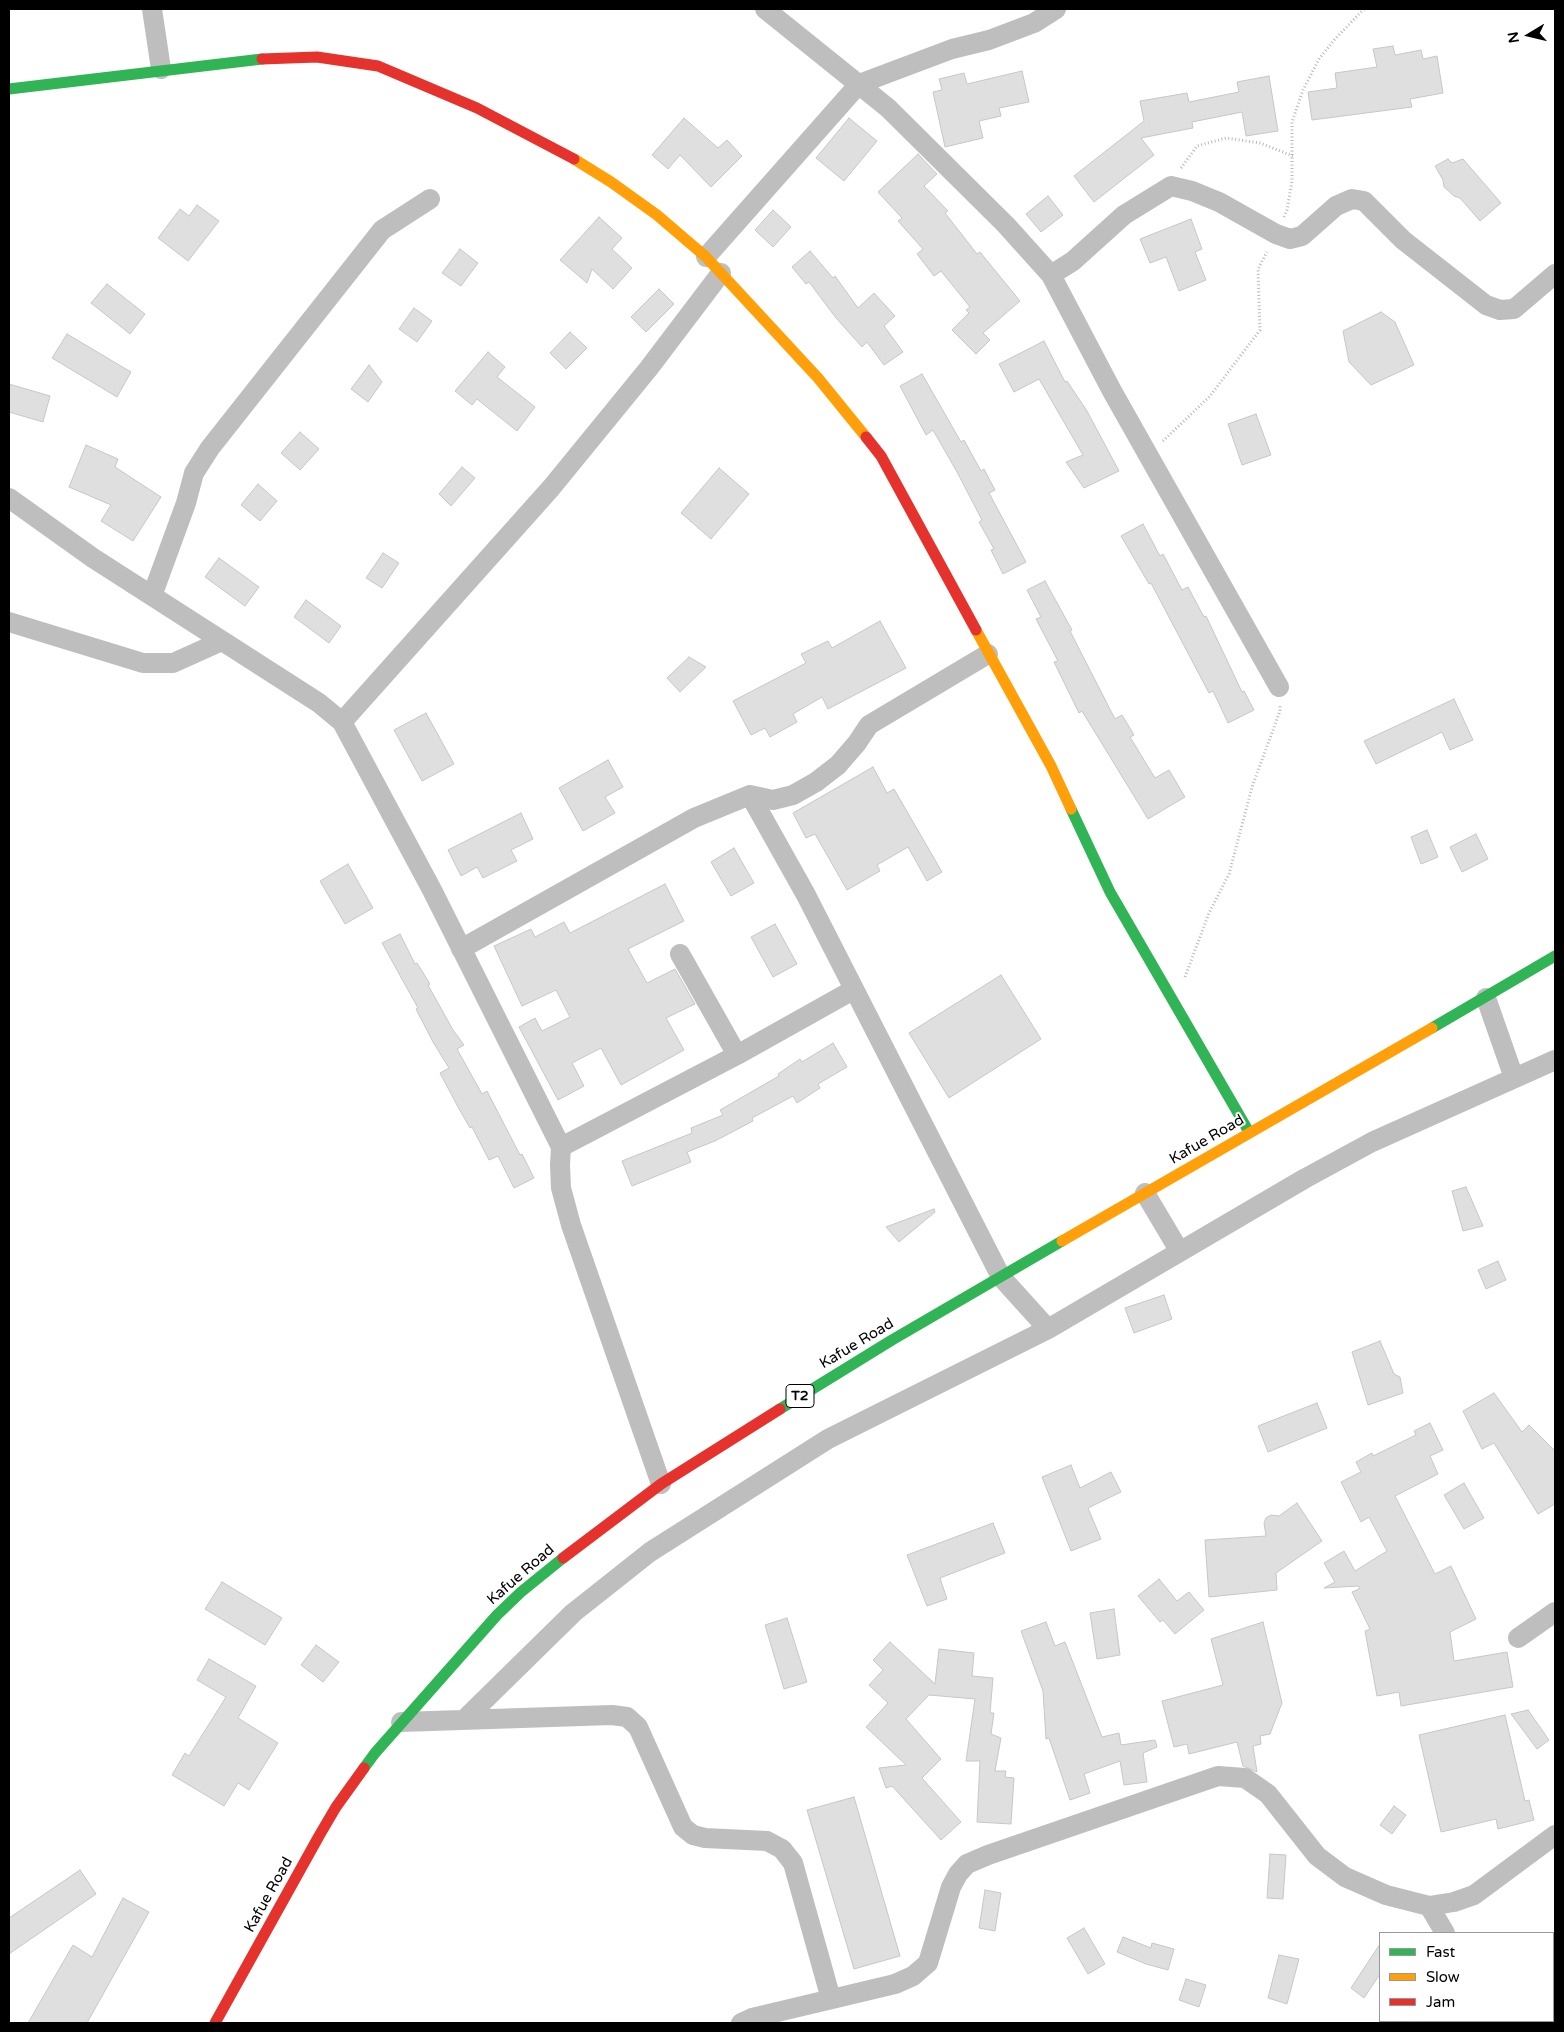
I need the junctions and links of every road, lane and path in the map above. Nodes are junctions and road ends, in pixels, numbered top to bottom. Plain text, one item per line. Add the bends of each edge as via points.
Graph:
1 (152, 9) edge
2 (765, 9) edge
3 (1056, 9) edge
4 (1364, 9) edge
5 (161, 69) junction
6 (859, 84) junction
7 (9, 89) edge
8 (1293, 156) junction
9 (1171, 186) junction
10 (430, 199) dead end
11 (1276, 234) junction
12 (706, 257) junction
13 (720, 273) junction
14 (1555, 274) edge
15 (1051, 275) junction
16 (1148, 456) junction
17 (9, 498) edge
18 (152, 596) junction
19 (9, 622) edge
20 (222, 641) junction
21 (988, 654) junction
22 (1279, 687) joint
23 (342, 722) junction
24 (750, 795) junction
25 (461, 949) junction
26 (680, 954) dead end
27 (1555, 956) edge
28 (854, 990) junction
29 (1171, 998) junction
30 (1486, 998) junction
31 (737, 1055) junction
32 (1555, 1060) edge
33 (1514, 1078) junction
34 (1249, 1132) junction
35 (561, 1147) junction
36 (1144, 1193) junction
37 (1180, 1252) junction
38 (1001, 1277) junction
39 (1048, 1329) junction
40 (661, 1484) junction
41 (1555, 1612) edge
42 (1518, 1638) dead end
43 (464, 1720) junction
44 (401, 1722) junction
45 (1555, 1835) edge
46 (1429, 1906) junction
47 (1444, 1932) edge
48 (831, 1999) junction
49 (215, 2023) edge
50 (741, 2023) edge

1 - 5 street
2 - 6 street
3 - 6 street via 1034,23
4 - 8 path via 1319,59 1303,90 1292,122
5 - 7 main road
5 - 12 main road via 308,57 378,66 477,108 572,158 658,216
6 - 12 street
6 - 15 street via 888,108 1006,225
8 - 9 path via 1260,143 1226,138 1198,146
8 - 11 path via 1287,210
9 - 11 street via 1219,202
9 - 15 street via 1124,215 1073,261
10 - 18 street via 382,230 210,448 194,473
11 - 14 street via 1298,239 1336,206 1352,199 1364,201 1403,240 1486,305 1500,310 1514,309
11 - 16 path via 1258,269 1260,330 1210,396
12 - 13 main road
13 - 21 main road via 818,378 881,456
13 - 23 street via 649,368 551,488
15 - 16 street
16 - 22 street
17 - 18 street
18 - 20 street
19 - 20 street via 143,664 173,663
20 - 23 street via 319,703
21 - 24 street via 869,725 838,765 816,782 793,795 773,800
21 - 29 main road via 1051,766 1110,892
22 - 29 path via 1280,711 1252,787 1229,874 1209,913 1190,967
23 - 25 street
24 - 25 street via 694,818
24 - 28 street via 802,887
25 - 35 street
26 - 31 street
27 - 30 main road, Kafue Road / T2
28 - 31 street
28 - 38 street
29 - 34 main road
30 - 33 street
30 - 34 main road, Kafue Road / T2
31 - 35 street
32 - 33 street
33 - 37 street via 1372,1142
34 - 36 main road, Kafue Road / T2
35 - 40 street via 562,1188 571,1225
36 - 37 street
36 - 38 main road, Kafue Road / T2
37 - 39 street
38 - 39 street
38 - 40 main road, Kafue Road / T2 via 892,1340
39 - 43 street via 828,1440 650,1552 573,1612
40 - 44 main road, Kafue Road / T2 via 521,1592
41 - 42 street
43 - 44 street
43 - 48 street via 627,1717 638,1727 683,1827 692,1835 767,1841 782,1849 793,1863
44 - 49 main road, Kafue Road / T2 via 336,1806
45 - 46 street via 1474,1895
46 - 47 street
46 - 48 street via 1386,1895 1345,1877 1317,1856 1268,1794 1245,1778 1218,1776 967,1864 951,1888 928,1963 913,1976 895,1984
48 - 50 street

